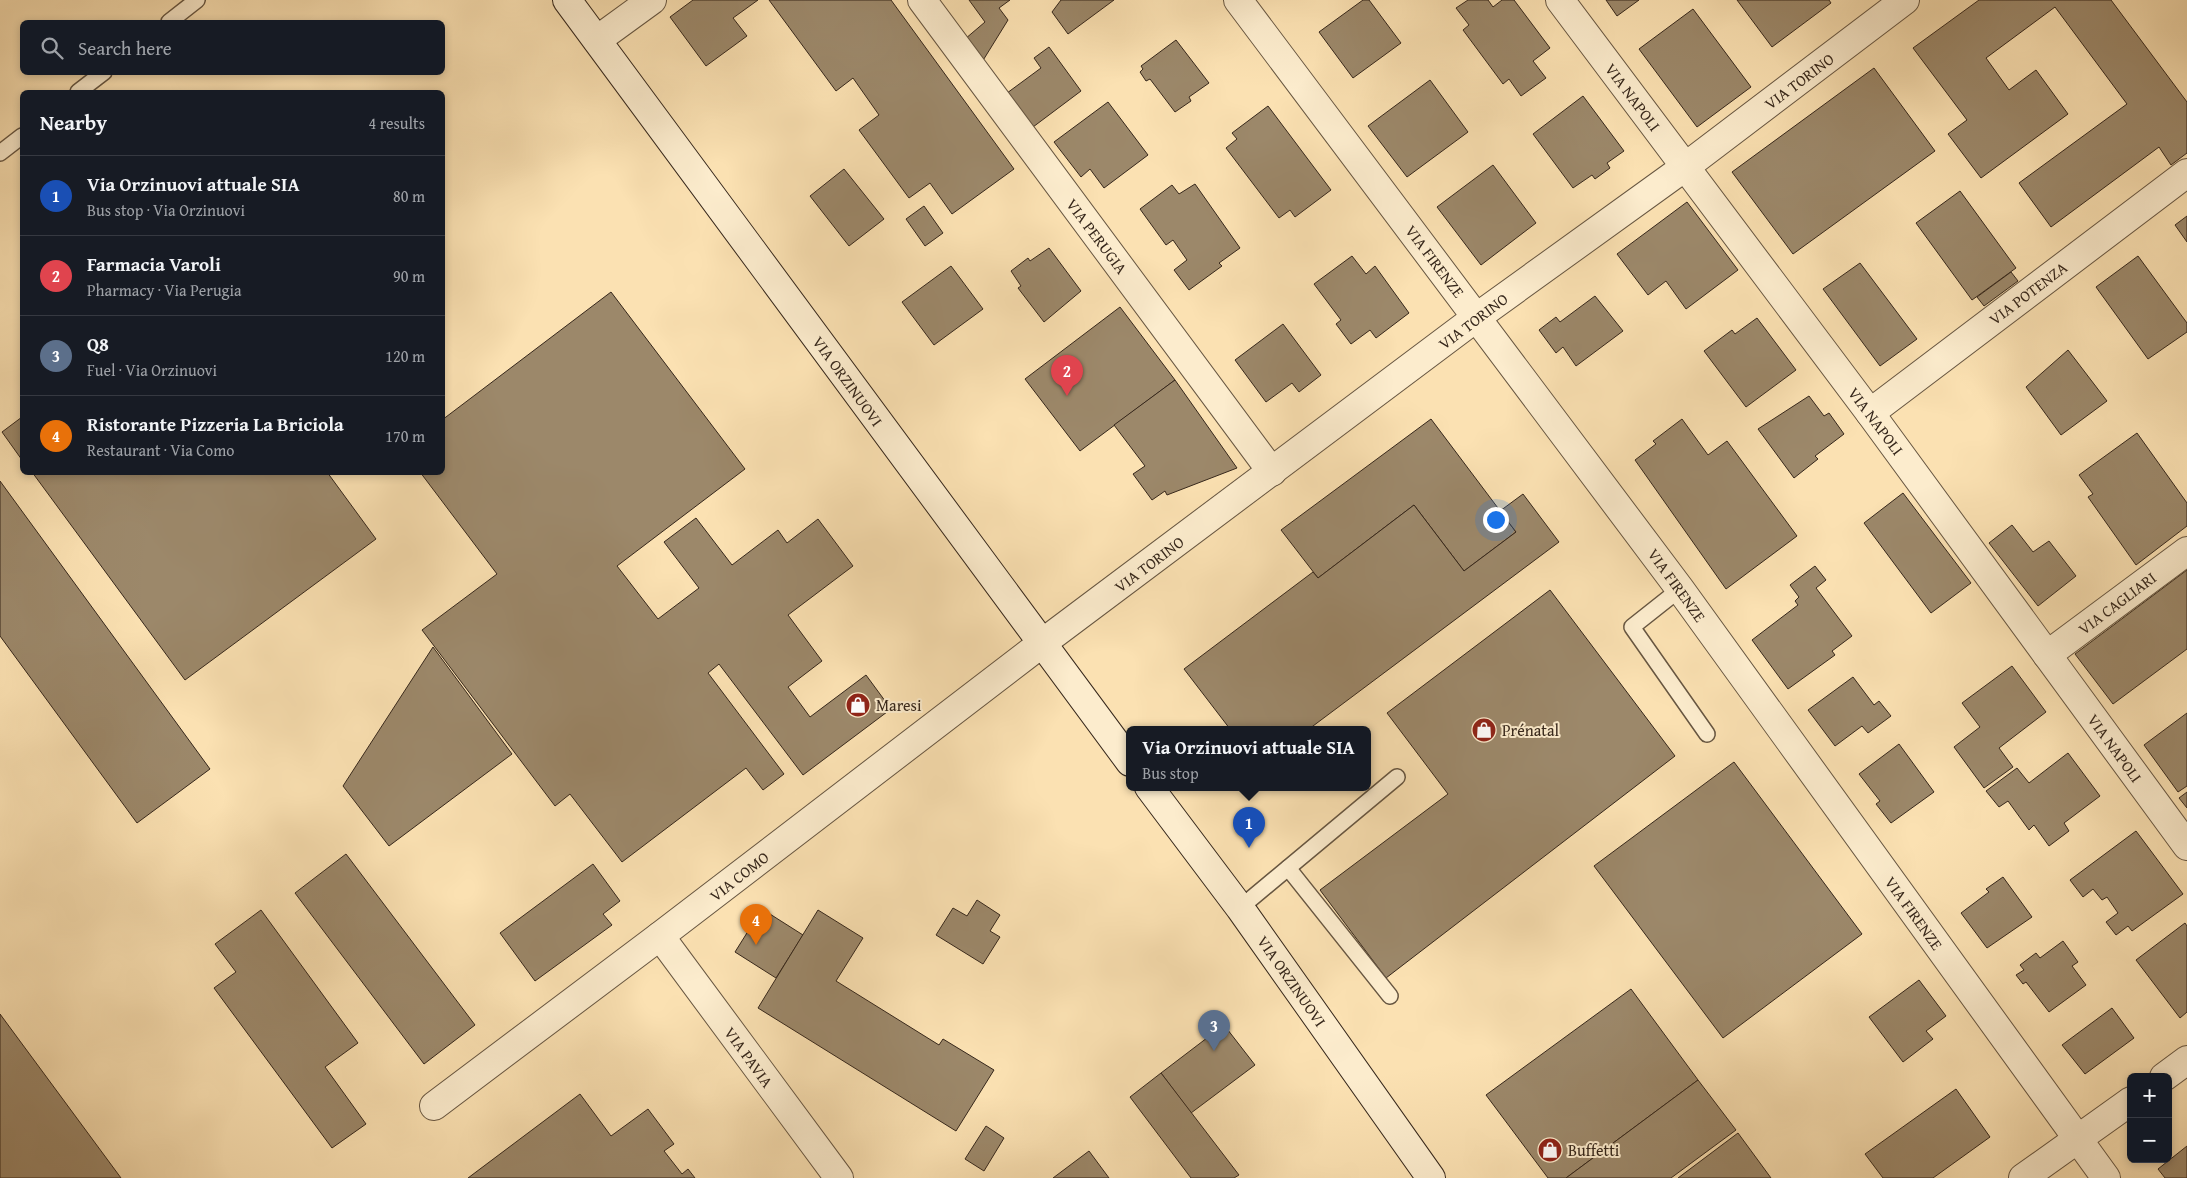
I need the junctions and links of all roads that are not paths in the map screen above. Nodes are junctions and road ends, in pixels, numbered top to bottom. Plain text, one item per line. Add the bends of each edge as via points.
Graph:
1 (198, 0) edge
2 (567, 0) edge
3 (652, 0) edge
4 (922, 0) edge
5 (1238, 0) edge
6 (1560, 0) edge
7 (1905, 0) edge
8 (171, 20) edge
9 (597, 40) junction
10 (100, 75) edge
11 (81, 90) edge
12 (20, 138) edge
13 (0, 154) edge
14 (1685, 167) junction
15 (2187, 173) edge
16 (1477, 317) junction
17 (1870, 413) junction
18 (1272, 472) junction
19 (2187, 550) edge
20 (1680, 588) junction
21 (1041, 644) junction
22 (2047, 655) junction
23 (1707, 734) dead end
24 (1126, 757) edge
25 (1397, 778) dead end
26 (1152, 791) edge
27 (2187, 846) edge
28 (1288, 868) junction
29 (1240, 908) junction
30 (660, 936) junction
31 (1390, 996) dead end
32 (2187, 1060) edge
33 (2169, 1073) edge
34 (2127, 1104) edge
35 (434, 1106) dead end
36 (2078, 1139) junction
37 (838, 1178) edge
38 (1431, 1178) edge
39 (2023, 1178) edge
40 (2106, 1178) edge

1 - 8 lane
2 - 9 street, VIA ORZINUOVI
3 - 9 street
4 - 18 street, VIA PERUGIA
5 - 16 street, VIA FIRENZE
6 - 14 street, VIA NAPOLI
7 - 14 street, VIA TORINO
9 - 21 street, VIA ORZINUOVI
10 - 11 lane
12 - 13 lane
14 - 16 street, VIA TORINO
14 - 17 street, VIA NAPOLI
15 - 17 street, VIA POTENZA
16 - 18 street, VIA TORINO
16 - 20 street, VIA FIRENZE
17 - 22 street, VIA NAPOLI
18 - 21 street, VIA TORINO
19 - 22 street, VIA CAGLIARI
20 - 23 lane via 1632,627
20 - 36 street, VIA FIRENZE
21 - 24 street, VIA ORZINUOVI
21 - 30 street, VIA COMO
22 - 27 street, VIA NAPOLI
25 - 28 lane
26 - 29 street, VIA ORZINUOVI
28 - 29 lane
28 - 31 lane
29 - 38 street, VIA ORZINUOVI
30 - 35 street, VIA COMO
30 - 37 street, VIA PAVIA
32 - 33 street
34 - 36 street
36 - 39 street
36 - 40 street, VIA FIRENZE

